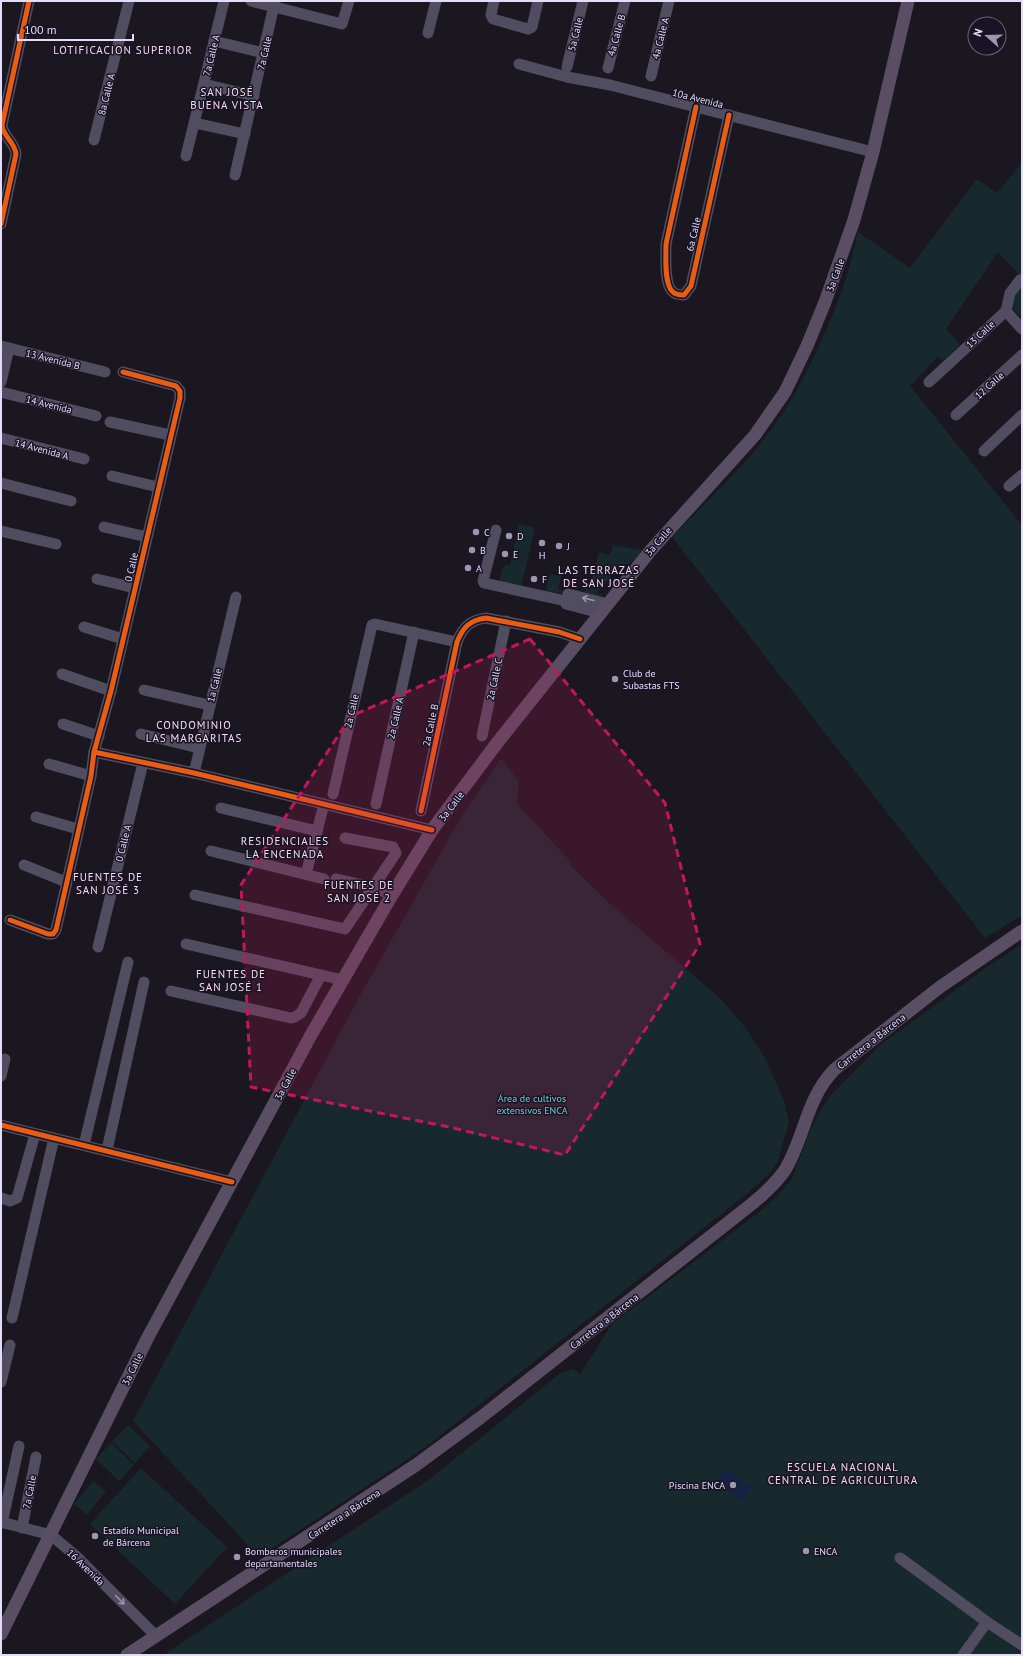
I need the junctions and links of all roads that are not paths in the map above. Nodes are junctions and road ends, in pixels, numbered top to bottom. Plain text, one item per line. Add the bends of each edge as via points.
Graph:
1 (29, 1) edge
2 (129, 1) edge
3 (224, 1) edge
4 (251, 1) edge
5 (349, 1) edge
6 (436, 1) edge
7 (494, 1) edge
8 (538, 1) edge
9 (583, 1) edge
10 (625, 1) edge
11 (669, 1) edge
12 (908, 1) edge
13 (275, 4) edge
14 (428, 33) dead end
15 (214, 42) junction
16 (264, 54) junction
17 (519, 64) dead end
18 (567, 67) dead end
19 (608, 68) dead end
20 (651, 76) dead end
21 (204, 84) junction
22 (254, 96) junction
23 (696, 107) junction
24 (729, 115) junction
25 (195, 123) junction
26 (246, 134) junction
27 (94, 140) dead end
28 (873, 152) junction
29 (186, 156) dead end
30 (235, 175) dead end
31 (1, 224) edge
32 (1020, 280) dead end
33 (1006, 311) junction
34 (1022, 328) edge
35 (3, 347) edge
36 (1022, 355) edge
37 (105, 372) dead end
38 (123, 372) dead end
39 (1, 382) edge
40 (929, 382) dead end
41 (1, 392) edge
42 (956, 415) dead end
43 (1022, 415) edge
44 (96, 416) dead end
45 (110, 422) dead end
46 (170, 435) junction
47 (1, 438) edge
48 (984, 451) dead end
49 (84, 459) dead end
50 (1022, 475) edge
51 (112, 476) dead end
52 (1, 483) edge
53 (1009, 486) dead end
54 (158, 487) junction
55 (70, 501) dead end
56 (104, 527) dead end
57 (496, 530) dead end
58 (1, 531) edge
59 (147, 537) junction
60 (56, 544) dead end
61 (97, 579) dead end
62 (135, 588) junction
63 (236, 597) dead end
64 (604, 608) junction
65 (506, 622) junction
66 (84, 627) dead end
67 (414, 632) junction
68 (123, 639) junction
69 (457, 642) junction
70 (577, 643) junction
71 (62, 674) dead end
72 (144, 690) dead end
73 (111, 691) junction
74 (209, 705) junction
75 (63, 724) dead end
76 (141, 734) dead end
77 (99, 736) junction
78 (482, 736) dead end
79 (199, 748) junction
80 (94, 752) junction
81 (143, 763) junction
82 (49, 764) dead end
83 (194, 773) junction
84 (91, 776) junction
85 (333, 794) dead end
86 (324, 804) junction
87 (376, 804) dead end
88 (221, 808) dead end
89 (421, 811) dead end
90 (36, 818) dead end
91 (78, 829) junction
92 (432, 830) junction
93 (317, 831) junction
94 (345, 838) dead end
95 (211, 851) dead end
96 (24, 865) dead end
97 (306, 874) junction
98 (324, 879) dead end
99 (336, 879) dead end
100 (66, 882) junction
101 (372, 887) junction
102 (195, 895) dead end
103 (392, 895) junction
104 (10, 920) dead end
105 (1022, 931) edge
106 (186, 944) dead end
107 (98, 947) dead end
108 (128, 962) dead end
109 (321, 975) junction
110 (343, 980) junction
111 (144, 982) dead end
112 (171, 991) dead end
113 (5, 1059) dead end
114 (1, 1076) edge
115 (1, 1125) edge
116 (35, 1134) junction
117 (54, 1138) junction
118 (84, 1145) junction
119 (106, 1150) junction
120 (232, 1182) junction
121 (1, 1198) edge
122 (12, 1318) dead end
123 (10, 1345) dead end
124 (1, 1382) edge
125 (19, 1446) dead end
126 (36, 1457) dead end
127 (1, 1523) edge
128 (22, 1528) junction
129 (51, 1535) junction
130 (900, 1558) dead end
131 (987, 1622) junction
132 (1, 1634) edge
133 (156, 1636) junction
134 (1022, 1645) edge
135 (127, 1655) edge
136 (963, 1655) edge

1 - 31 street via 2,125 3,134 15,148 16,154
2 - 27 street, 8a Calle A
3 - 15 street, 7a Calle A
4 - 13 street
5 - 13 street via 342,24
6 - 14 street
7 - 8 street via 491,15 493,20 528,29 532,27
9 - 18 street, 5a Calle
10 - 19 street, 4a Calle B
11 - 20 street, 4a Calle A
12 - 28 main road, 3a Calle
13 - 16 street, 7a Calle
15 - 16 street
15 - 21 street, 7a Calle A
16 - 22 street, 7a Calle
17 - 23 street, 10a Avenida
21 - 22 street
21 - 25 street, 7a Calle A
22 - 26 street, 7a Calle
23 - 24 street, 10a Avenida
23 - 24 street, 6a Calle via 666,244 665,263 669,285 676,294 684,295 691,286
24 - 28 street, 10a Avenida
25 - 26 street
25 - 29 street, 7a Calle A
26 - 30 street, 7a Calle
28 - 64 main road, 3a Calle via 837,272 807,346 781,398 755,436 652,548
32 - 33 street via 1010,293
33 - 34 street
33 - 40 street, 13 Calle
35 - 37 street, 13 Avenida B
35 - 39 street
36 - 42 street, 12 Calle
38 - 46 street, 0 Calle via 176,386 180,391
41 - 44 street, 14 Avenida
43 - 48 street
45 - 46 street
46 - 54 street, 0 Calle
47 - 49 street, 14 Avenida A
50 - 53 street
51 - 54 street
52 - 55 street
54 - 59 street, 0 Calle
56 - 59 street
57 - 64 street via 484,583
58 - 60 street
59 - 62 street, 0 Calle
61 - 62 street
62 - 68 street, 0 Calle
63 - 74 street, 1a Calle
64 - 70 main road, 3a Calle
65 - 69 street, 2a Calle B via 486,618 469,622 461,631
65 - 70 street, 2a Calle B via 559,632
65 - 78 street, 2a Calle C
66 - 68 street
67 - 69 street
67 - 85 street, 2a Calle via 375,624 370,628
67 - 87 street, 2a Calle A
68 - 73 street, 0 Calle
69 - 89 street, 2a Calle B
70 - 92 main road, 3a Calle
71 - 73 street
72 - 74 street
73 - 77 street, 0 Calle
74 - 79 street, 1a Calle
75 - 77 street
76 - 79 street
77 - 80 street, 0 Calle
79 - 83 street, 1a Calle
80 - 81 street
80 - 84 street, 0 Calle
81 - 83 street
81 - 107 street, 0 Calle A
82 - 84 street
83 - 86 street
84 - 91 street, 0 Calle
86 - 92 street
86 - 93 street
88 - 93 street
90 - 91 street
91 - 100 street, 0 Calle
92 - 103 main road, 3a Calle
93 - 97 street
94 - 101 street via 393,847 396,853
95 - 97 street
96 - 100 street
97 - 98 street
99 - 101 street
100 - 104 street, 0 Calle via 53,934
101 - 102 street via 345,929
101 - 103 street
103 - 110 main road, 3a Calle
105 - 133 main road, Carretera a Bárcena via 940,987 835,1069 813,1101 785,1169 774,1185 753,1203 480,1418 416,1465
106 - 109 street
108 - 118 street
109 - 110 street
109 - 112 street via 301,1013 291,1018
110 - 120 main road, 3a Calle
111 - 119 street
113 - 114 street
115 - 116 street
116 - 117 street
116 - 121 street via 17,1198 10,1201
117 - 118 street
117 - 122 street
118 - 119 street
119 - 120 street
120 - 129 main road, 3a Calle via 140,1354
123 - 124 street
125 - 127 street
126 - 128 street, 7a Calle
127 - 128 street, 16 Avenida
128 - 129 street, 16 Avenida
129 - 132 main road, 3a Calle
129 -> 133 street, 16 Avenida via 77,1557
130 - 131 street
131 - 134 street
131 - 136 street
133 - 135 main road, Carretera a Bárcena

